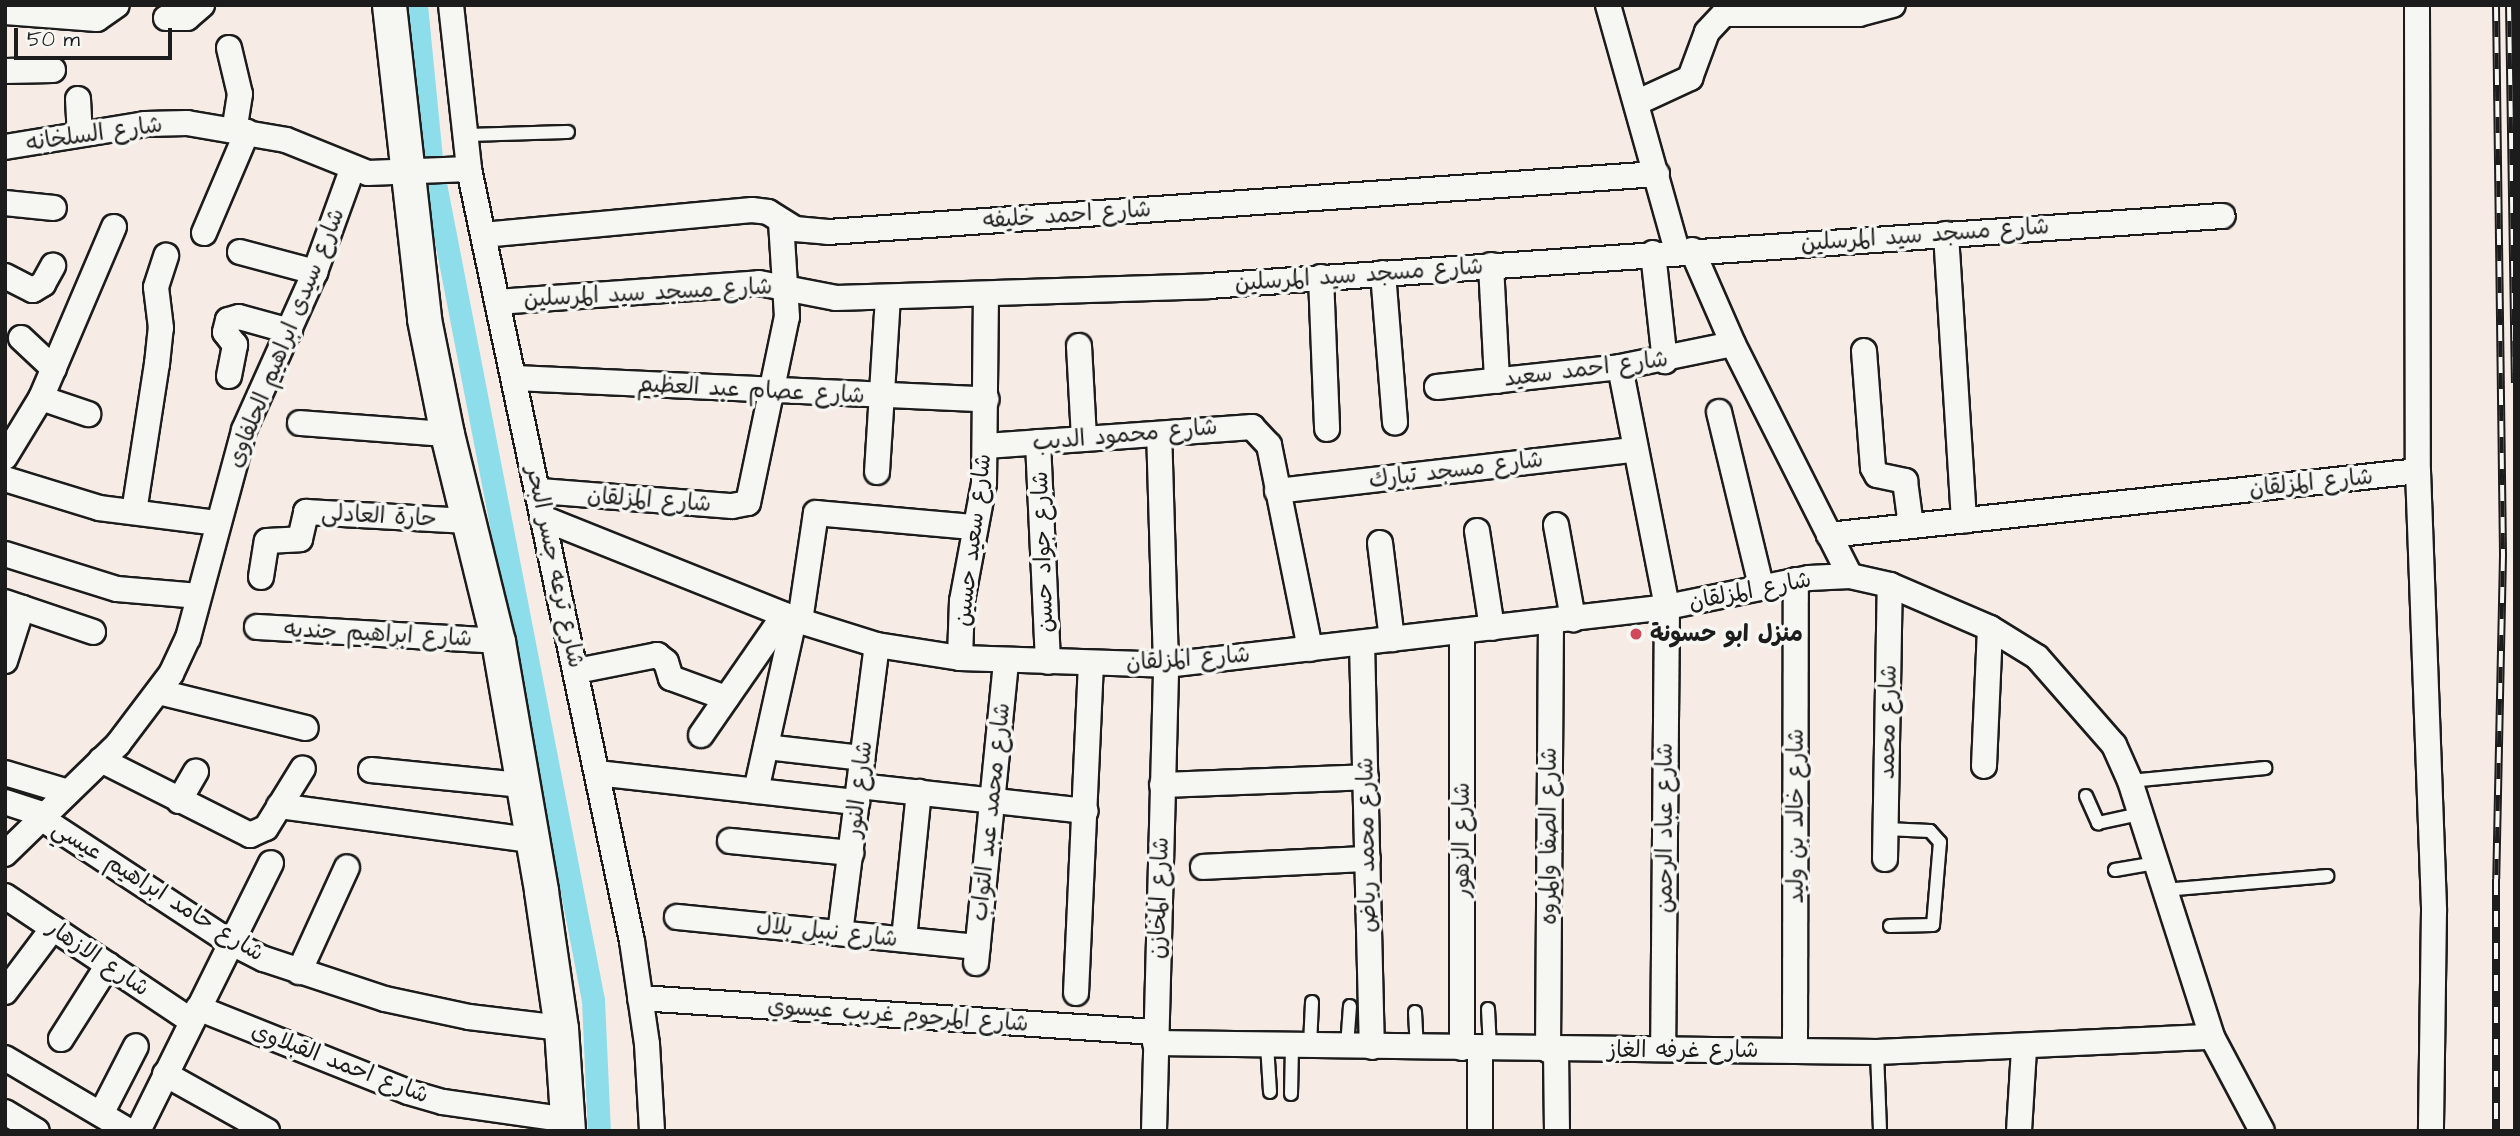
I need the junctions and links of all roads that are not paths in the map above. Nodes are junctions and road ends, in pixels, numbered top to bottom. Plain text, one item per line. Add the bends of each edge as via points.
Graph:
1 (117, 5) edge
2 (202, 5) edge
3 (389, 5) edge
4 (452, 5) edge
5 (1608, 5) edge
6 (1893, 5) edge
7 (2417, 5) edge
8 (5, 12) edge
9 (166, 18) dead end
10 (229, 48) dead end
11 (53, 70) dead end
12 (5, 71) edge
13 (78, 99) dead end
14 (1636, 103) junction
15 (241, 131) junction
16 (568, 132) dead end
17 (80, 134) junction
18 (466, 135) junction
19 (5, 147) edge
20 (463, 169) junction
21 (352, 170) junction
22 (410, 172) junction
23 (1657, 174) junction
24 (5, 203) edge
25 (54, 208) dead end
26 (2222, 216) dead end
27 (781, 221) junction
28 (114, 227) dead end
29 (204, 233) dead end
30 (1946, 233) junction
31 (483, 235) junction
32 (1674, 251) junction
33 (240, 253) dead end
34 (166, 256) dead end
35 (1492, 265) junction
36 (53, 266) dead end
37 (315, 272) junction
38 (1383, 273) junction
39 (5, 276) edge
40 (1321, 277) junction
41 (787, 287) junction
42 (986, 295) junction
43 (888, 297) junction
44 (497, 302) junction
45 (290, 331) junction
46 (21, 338) dead end
47 (1733, 344) junction
48 (1079, 346) dead end
49 (1864, 351) dead end
50 (1665, 361) junction
51 (1620, 367) junction
52 (54, 369) junction
53 (229, 376) dead end
54 (516, 378) junction
55 (1497, 381) junction
56 (1437, 387) dead end
57 (771, 391) junction
58 (883, 396) junction
59 (41, 398) junction
60 (986, 399) junction
61 (1719, 412) dead end
62 (88, 414) dead end
63 (300, 423) dead end
64 (1395, 423) dead end
65 (1327, 429) dead end
66 (447, 434) junction
67 (1159, 434) junction
68 (1084, 439) junction
69 (1038, 442) junction
70 (986, 446) junction
71 (1634, 450) junction
72 (5, 457) edge
73 (2418, 471) junction
74 (877, 472) dead end
75 (5, 479) edge
76 (540, 491) junction
77 (1277, 491) junction
78 (134, 512) junction
79 (545, 519) junction
80 (1964, 520) junction
81 (468, 521) junction
82 (218, 523) junction
83 (1556, 525) dead end
84 (1911, 526) junction
85 (974, 527) junction
86 (1477, 531) dead end
87 (1829, 535) junction
88 (1380, 543) dead end
89 (5, 554) edge
90 (1850, 576) junction
91 (261, 577) dead end
92 (1796, 580) junction
93 (1762, 585) junction
94 (1890, 585) junction
95 (199, 596) junction
96 (13, 605) edge
97 (1667, 607) junction
98 (793, 618) junction
99 (1562, 620) junction
100 (257, 627) dead end
101 (1492, 628) junction
102 (1990, 628) junction
103 (93, 632) dead end
104 (1462, 632) junction
105 (1392, 639) junction
106 (498, 641) junction
107 (1362, 643) junction
108 (877, 645) junction
109 (1310, 649) junction
110 (960, 658) junction
111 (1006, 660) junction
112 (5, 661) edge
113 (1048, 662) junction
114 (1091, 663) junction
115 (1166, 665) junction
116 (577, 671) junction
117 (159, 692) junction
118 (726, 698) junction
119 (306, 728) dead end
120 (701, 735) dead end
121 (766, 747) junction
122 (862, 758) junction
123 (101, 760) junction
124 (1984, 766) dead end
125 (303, 768) dead end
126 (2265, 768) dead end
127 (371, 769) dead end
128 (197, 772) dead end
129 (5, 773) edge
130 (597, 773) junction
131 (1366, 777) junction
132 (2130, 781) junction
133 (522, 785) junction
134 (1162, 785) junction
135 (756, 791) junction
136 (68, 792) junction
137 (919, 792) junction
138 (858, 794) junction
139 (2086, 796) dead end
140 (992, 800) junction
141 (179, 801) junction
142 (5, 802) edge
143 (279, 806) junction
144 (1086, 811) junction
145 (2140, 814) junction
146 (43, 817) junction
147 (1886, 829) junction
148 (532, 840) junction
149 (730, 841) dead end
150 (851, 853) junction
151 (5, 854) edge
152 (1367, 859) junction
153 (1885, 859) dead end
154 (271, 863) dead end
155 (2156, 863) junction
156 (347, 867) dead end
157 (1203, 867) dead end
158 (2115, 870) dead end
159 (2327, 876) dead end
160 (2164, 890) junction
161 (5, 896) edge
162 (677, 917) dead end
163 (1890, 926) dead end
164 (53, 928) junction
165 (841, 933) junction
166 (904, 940) junction
167 (230, 942) junction
168 (977, 955) joint
169 (108, 965) junction
170 (299, 972) junction
171 (5, 992) edge
172 (1076, 993) dead end
173 (640, 998) junction
174 (1312, 1002) dead end
175 (1350, 1006) dead end
176 (1488, 1009) dead end
177 (1415, 1013) dead end
178 (195, 1014) junction
179 (561, 1028) junction
180 (1155, 1037) junction
181 (2212, 1037) junction
182 (61, 1039) dead end
183 (1267, 1045) junction
184 (1301, 1045) junction
185 (136, 1046) dead end
186 (1347, 1046) junction
187 (1372, 1047) junction
188 (1418, 1047) junction
189 (1478, 1049) junction
190 (1663, 1049) junction
191 (2024, 1049) junction
192 (1552, 1050) junction
193 (1795, 1051) junction
194 (1877, 1052) junction
195 (5, 1058) edge
196 (166, 1074) junction
197 (1270, 1092) dead end
198 (1291, 1094) dead end
199 (5, 1112) edge
200 (101, 1114) junction
201 (568, 1125) edge
202 (37, 1131) edge
203 (129, 1131) edge
204 (138, 1131) edge
205 (267, 1131) edge
206 (652, 1131) edge
207 (1154, 1131) edge
208 (1480, 1131) edge
209 (1557, 1131) edge
210 (1880, 1131) edge
211 (2019, 1131) edge
212 (2262, 1131) edge
213 (2431, 1131) edge

1 - 8 street via 97,19
2 - 9 street via 187,18
3 - 22 street
4 - 18 street, شارع ترعه جسر البحر
5 - 14 street
6 - 14 street via 1859,14 1724,14 1707,32 1690,78
7 - 73 street
10 - 15 street via 240,94
11 - 12 street
13 - 17 street
14 - 23 street
15 - 17 street, شارع السلخانه via 187,123
15 - 21 street, شارع السلخانه via 286,140
15 - 29 street
16 - 18 lane
17 - 19 street, شارع السلخانه
18 - 20 street, شارع ترعه جسر البحر
20 - 22 street, شارع السلخانه
20 - 31 street, شارع ترعه جسر البحر
21 - 22 street, شارع السلخانه
21 - 37 street, شارع سيدى ابراهيم الحلفاوى
22 - 66 street via 424,319
23 - 27 street, شارع احمد خليفه via 828,232 794,229
23 - 32 street
24 - 25 street
26 - 30 street, شارع مسجد سيد المرسلين
27 - 31 street, شارع احمد خليفه via 768,212 752,210
27 - 41 street
28 - 52 street
30 - 32 street, شارع مسجد سيد المرسلين
30 - 80 street
31 - 44 street, شارع ترعه جسر البحر
32 - 35 street, شارع مسجد سيد المرسلين
32 - 47 street
32 - 50 street
33 - 37 street
34 - 78 street via 156,287 161,328
35 - 38 street, شارع مسجد سيد المرسلين
35 - 55 street
36 - 39 street via 33,290
37 - 45 street, شارع سيدى ابراهيم الحلفاوى
38 - 40 street, شارع مسجد سيد المرسلين
38 - 64 street
40 - 42 street, شارع مسجد سيد المرسلين
40 - 65 street
41 - 43 street, شارع مسجد سيد المرسلين via 818,297
41 - 44 street, شارع مسجد سيد المرسلين via 759,283
41 - 57 street via 782,355
42 - 43 street, شارع مسجد سيد المرسلين
42 - 60 street, شارع سعيد حسين
43 - 58 street
44 - 54 street, شارع ترعه جسر البحر
45 - 53 street via 239,317 228,320 225,332 235,345
45 - 82 street, شارع سيدى ابراهيم الحلفاوى via 244,430
46 - 52 street
47 - 50 street, شارع احمد سعيد
47 - 87 street
48 - 68 street
49 - 84 street via 1873,468 1877,475 1905,481
50 - 51 street, شارع احمد سعيد
51 - 55 street, شارع احمد سعيد
51 - 71 street, شارع عباد الرحمن
52 - 59 street
54 - 57 street, شارع عصام عبد العظيم
54 - 76 street, شارع ترعه جسر البحر
55 - 56 street, شارع احمد سعيد
57 - 58 street, شارع عصام عبد العظيم
57 - 76 street, شارع المزلقان via 748,503 732,506
58 - 60 street, شارع عصام عبد العظيم
58 - 74 street
59 - 62 street
59 - 72 street
60 - 70 street, شارع سعيد حسين
61 - 93 street
63 - 66 street
66 - 81 street
67 - 68 street, شارع محمود الديب
67 - 77 street, شارع محمود الديب via 1238,425 1262,434 1269,445
67 - 115 street, شارع المخازن
68 - 69 street, شارع محمود الديب
69 - 70 street, شارع محمود الديب
69 - 113 street, شارع جواد حسن
70 - 85 street, شارع سعيد حسين
71 - 77 street, شارع مسجد تبارك
71 - 97 street, شارع عباد الرحمن
73 - 80 street, شارع المزلقان
73 - 213 street via 2434,911
75 - 78 street via 59,499
76 - 79 street, شارع ترعه جسر البحر
77 - 109 street
78 - 82 street
79 - 98 street, شارع المزلقان
79 - 116 street, شارع ترعه جسر البحر
80 - 84 street, شارع المزلقان
81 - 91 street, حارة العادلى via 306,512 300,539 267,541
81 - 106 street
82 - 95 street, شارع سيدى ابراهيم الحلفاوى
83 - 99 street, شارع الصفا والمروه
84 - 87 street, شارع المزلقان
85 - 98 street via 816,513
85 - 110 street, شارع سعيد حسين via 962,601
86 - 101 street
87 - 90 street
88 - 105 street
89 - 95 street via 117,589
90 - 92 street, شارع المزلقان
90 - 94 street, شارع المزلقان
92 - 93 street, شارع المزلقان
92 - 193 street, شارع خالد بن وليد
93 - 97 street, شارع المزلقان
94 - 102 street, شارع المزلقان
94 - 147 street, شارع محمد
95 - 117 street, شارع سيدى ابراهيم الحلفاوى via 188,638
96 - 103 street
96 - 112 street
97 - 99 street, شارع المزلقان
97 - 190 street, شارع عباد الرحمن
98 - 108 street, شارع المزلقان
98 - 118 street
98 - 121 street
99 - 101 street, شارع المزلقان
99 - 192 street, شارع الصفا والمروه
100 - 106 street, شارع ابراهيم جنديه
101 - 104 street, شارع المزلقان
102 - 124 street
102 - 132 street, شارع المزلقان via 2036,657 2064,684 2113,745
104 - 105 street, شارع المزلقان
104 - 189 street, شارع الزهور
105 - 107 street, شارع المزلقان
106 - 133 street
107 - 109 street, شارع المزلقان
107 - 131 street, شارع محمد رياض
108 - 110 street, شارع المزلقان
108 - 122 street, شارع النور
109 - 115 street, شارع المزلقان
110 - 111 street, شارع المزلقان
111 - 113 street, شارع المزلقان
111 - 140 street, شارع محمد عبد التواب
113 - 114 street, شارع المزلقان
114 - 115 street, شارع المزلقان
114 - 144 street
115 - 134 street, شارع المخازن
116 - 118 street via 657,655 666,662 671,678
116 - 130 street, شارع ترعه جسر البحر
117 - 119 street
117 - 123 street, شارع سيدى ابراهيم الحلفاوى
118 - 120 street
121 - 122 street
121 - 135 street
122 - 138 street, شارع النور
123 - 136 street, شارع سيدى ابراهيم الحلفاوى
123 - 141 street
125 - 143 street
126 - 132 lane
127 - 133 street
128 - 141 street
129 - 136 street
130 - 135 street
130 - 173 street, شارع ترعه جسر البحر
131 - 134 street
131 - 152 street, شارع محمد رياض
132 - 145 street, شارع المزلقان
133 - 148 street
134 - 180 street, شارع المخازن
135 - 138 street
136 - 146 street, شارع سيدى ابراهيم الحلفاوى
137 - 138 street
137 - 140 street
137 - 166 street
138 - 150 street, شارع النور
139 - 145 lane via 2098,823
140 - 144 street
140 - 168 street, شارع محمد عبد التواب
141 - 143 street via 250,835 266,828
142 - 146 street, شارع حامد ابراهيم عيسي
143 - 148 street
144 - 172 street
145 - 155 street, شارع المزلقان
146 - 151 street, شارع سيدى ابراهيم الحلفاوى
146 - 167 street, شارع حامد ابراهيم عيسي
147 - 153 street, شارع محمد
147 - 163 lane via 1930,831 1940,842 1933,925
148 - 179 street
149 - 150 street
150 - 165 street, شارع النور
152 - 157 street
152 - 187 street, شارع محمد رياض
154 - 167 street
155 - 158 lane
155 - 160 street, شارع المزلقان
156 - 170 street
159 - 160 lane
160 - 181 street, شارع المزلقان
161 - 164 street, شارع الازهار
162 - 165 street, شارع نبيل بلال
164 - 169 street, شارع الازهار
164 - 171 street
165 - 166 street, شارع نبيل بلال
166 - 168 street, شارع نبيل بلال
167 - 170 street, شارع حامد ابراهيم عيسي
167 - 178 street
169 - 178 street, شارع الازهار
169 - 182 street
170 - 179 street, شارع حامد ابراهيم عيسي via 385,999 469,1017
173 - 180 street, شارع المرحوم غريب عيسوي
173 - 206 street, شارع ترعه جسر البحر
174 - 184 lane
175 - 186 lane
176 - 189 lane
177 - 188 lane
178 - 196 street
178 - 201 street, شارع احمد القبلاوى via 408,1092
179 - 201 street
180 - 183 street, شارع غرفه الغاز
180 - 207 street, شارع المخازن
181 - 191 street, شارع غرفه الغاز
181 - 212 street, شارع المزلقان
183 - 184 street, شارع غرفه الغاز
183 - 197 lane
184 - 186 street, شارع غرفه الغاز
184 - 198 lane
185 - 200 street
186 - 187 street, شارع غرفه الغاز
187 - 188 street, شارع غرفه الغاز
188 - 189 street, شارع غرفه الغاز
189 - 192 street, شارع غرفه الغاز
189 - 208 street, شارع الزهور
190 - 192 street, شارع غرفه الغاز
190 - 193 street, شارع غرفه الغاز
191 - 194 street, شارع غرفه الغاز
191 - 211 street
192 - 209 street, شارع الصفا والمروه
193 - 194 street, شارع غرفه الغاز
194 - 210 lane
195 - 200 street
196 - 204 street
196 - 205 street
199 - 202 street
200 - 203 street

